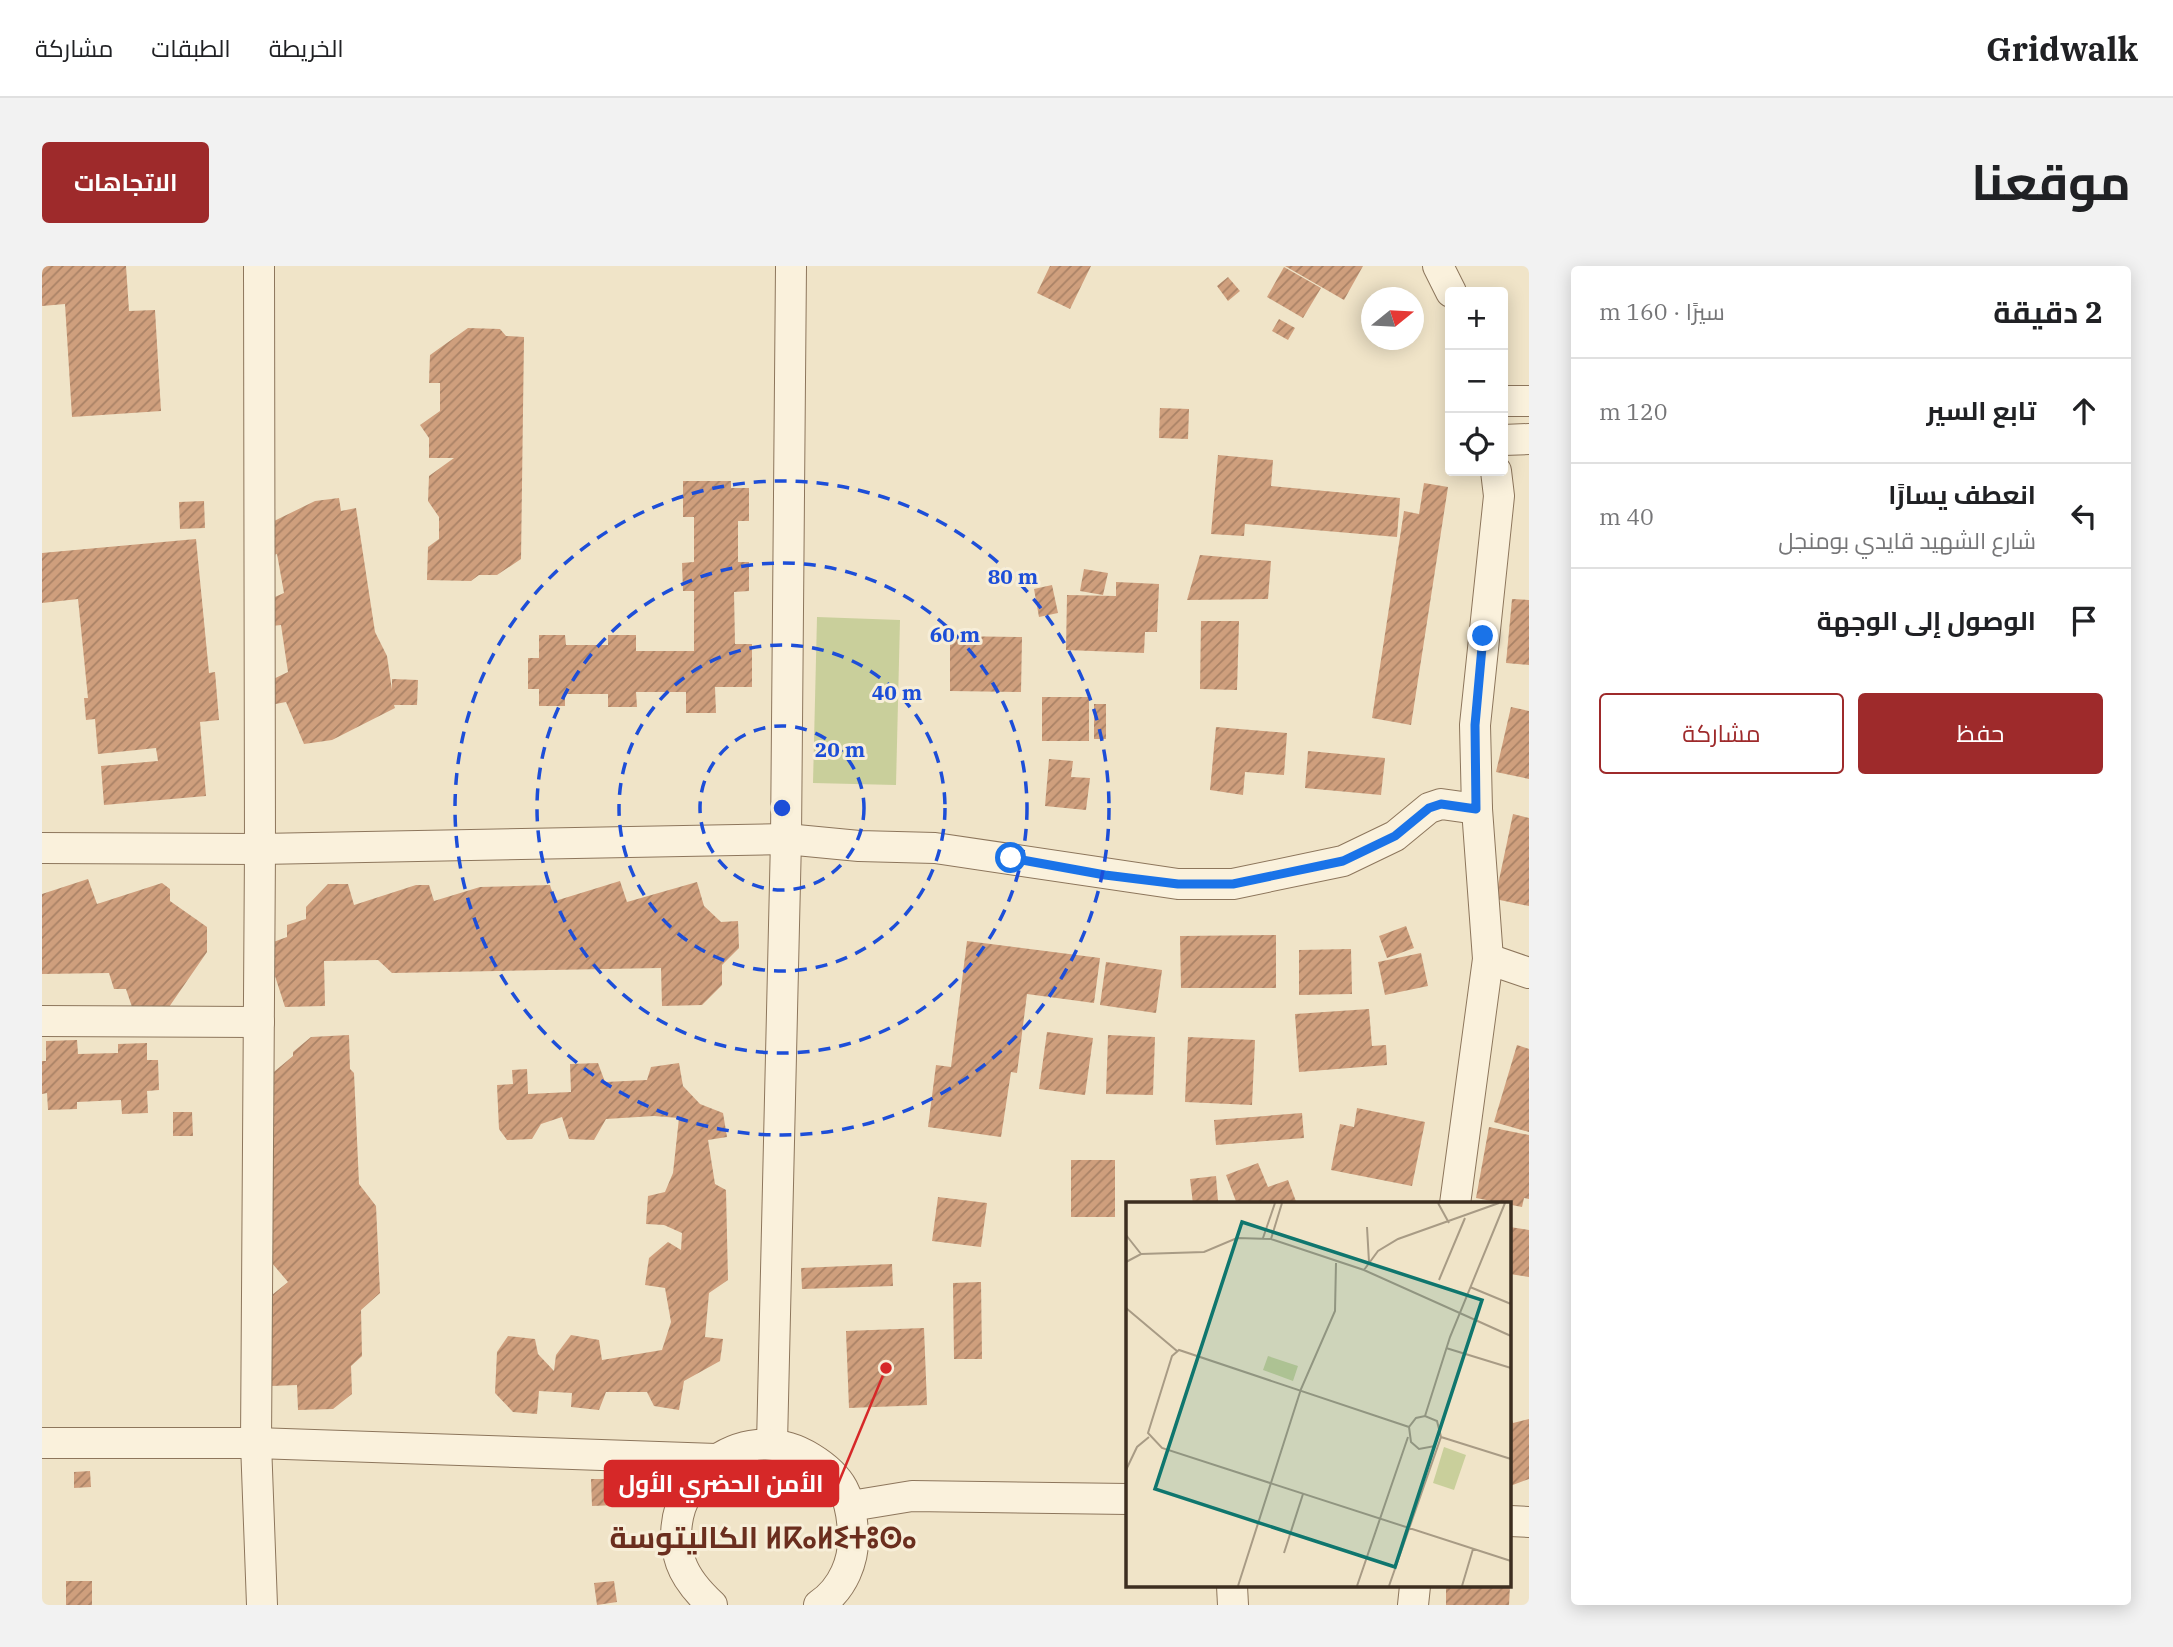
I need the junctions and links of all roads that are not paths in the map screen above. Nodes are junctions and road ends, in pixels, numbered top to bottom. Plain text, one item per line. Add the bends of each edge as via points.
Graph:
1 (259, 266) edge
2 (791, 266) edge
3 (1438, 266) edge
4 (1448, 287) edge
5 (1508, 401) edge
6 (1529, 401) edge
7 (1529, 439) edge
8 (1508, 440) edge
9 (1497, 476) edge
10 (1476, 809) junction
11 (786, 839) junction
12 (42, 848) edge
13 (260, 849) junction
14 (1488, 959) junction
15 (1529, 973) edge
16 (42, 1021) edge
17 (259, 1022) junction
18 (1455, 1202) edge
19 (42, 1443) edge
20 (256, 1443) junction
21 (772, 1444) junction
22 (716, 1459) junction
23 (1126, 1499) edge
24 (851, 1506) junction
25 (262, 1605) edge
26 (712, 1605) edge
27 (819, 1605) edge

1 - 13 street
2 - 11 street
3 - 4 street
5 - 6 street
7 - 8 street
9 - 10 street via 1499,496 1475,725
10 - 11 street via 1441,804 1429,808 1395,836 1343,861 1233,884 1178,884 934,848
10 - 14 street
11 - 13 street
11 - 21 street
12 - 13 street
13 - 17 street
14 - 15 street
14 - 18 street
16 - 17 street
17 - 20 street
19 - 20 street
20 - 22 street
20 - 25 street
21 - 22 street via 743,1447
21 - 24 street via 800,1451 825,1466
22 - 26 street via 695,1479 681,1505 676,1534 681,1563 695,1589
23 - 24 street via 912,1496
24 - 27 street via 854,1548 845,1576

